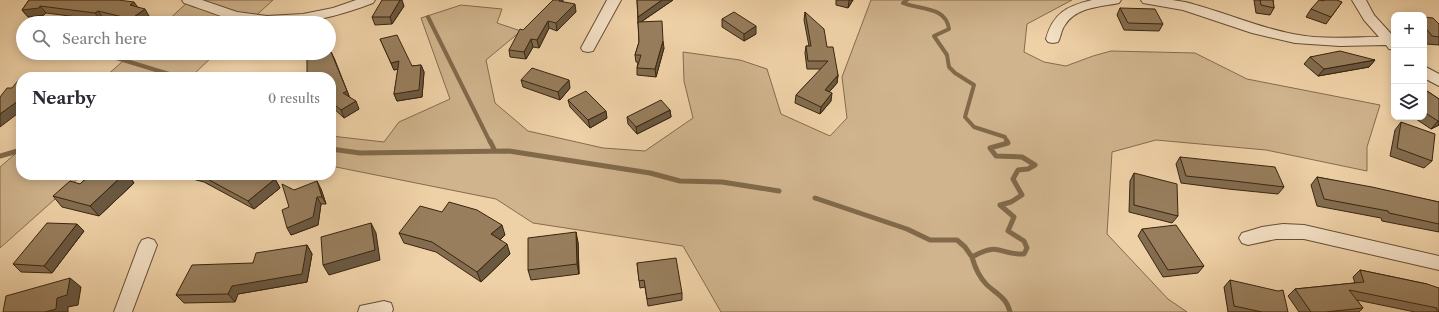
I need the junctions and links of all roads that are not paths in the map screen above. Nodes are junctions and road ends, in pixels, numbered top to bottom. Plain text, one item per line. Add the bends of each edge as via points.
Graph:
1 (189, 0) edge
2 (368, 0) edge
3 (614, 0) edge
4 (1114, 0) edge
5 (1148, 0) edge
6 (1359, 0) edge
7 (236, 16) edge
8 (307, 16) edge
9 (1053, 39) dead end
10 (1391, 42) edge
11 (1391, 43) edge
12 (588, 48) dead end
13 (1427, 73) edge
14 (1439, 81) edge
15 (1248, 238) dead end
16 (148, 245) dead end
17 (1439, 263) edge
18 (123, 312) edge

1 - 7 street
2 - 8 street via 342,9
3 - 12 street
4 - 9 street via 1090,5 1067,14 1054,30
5 - 11 street via 1185,6 1257,30 1296,39
6 - 10 street
13 - 14 street
15 - 17 street via 1283,230 1304,232
16 - 18 street

